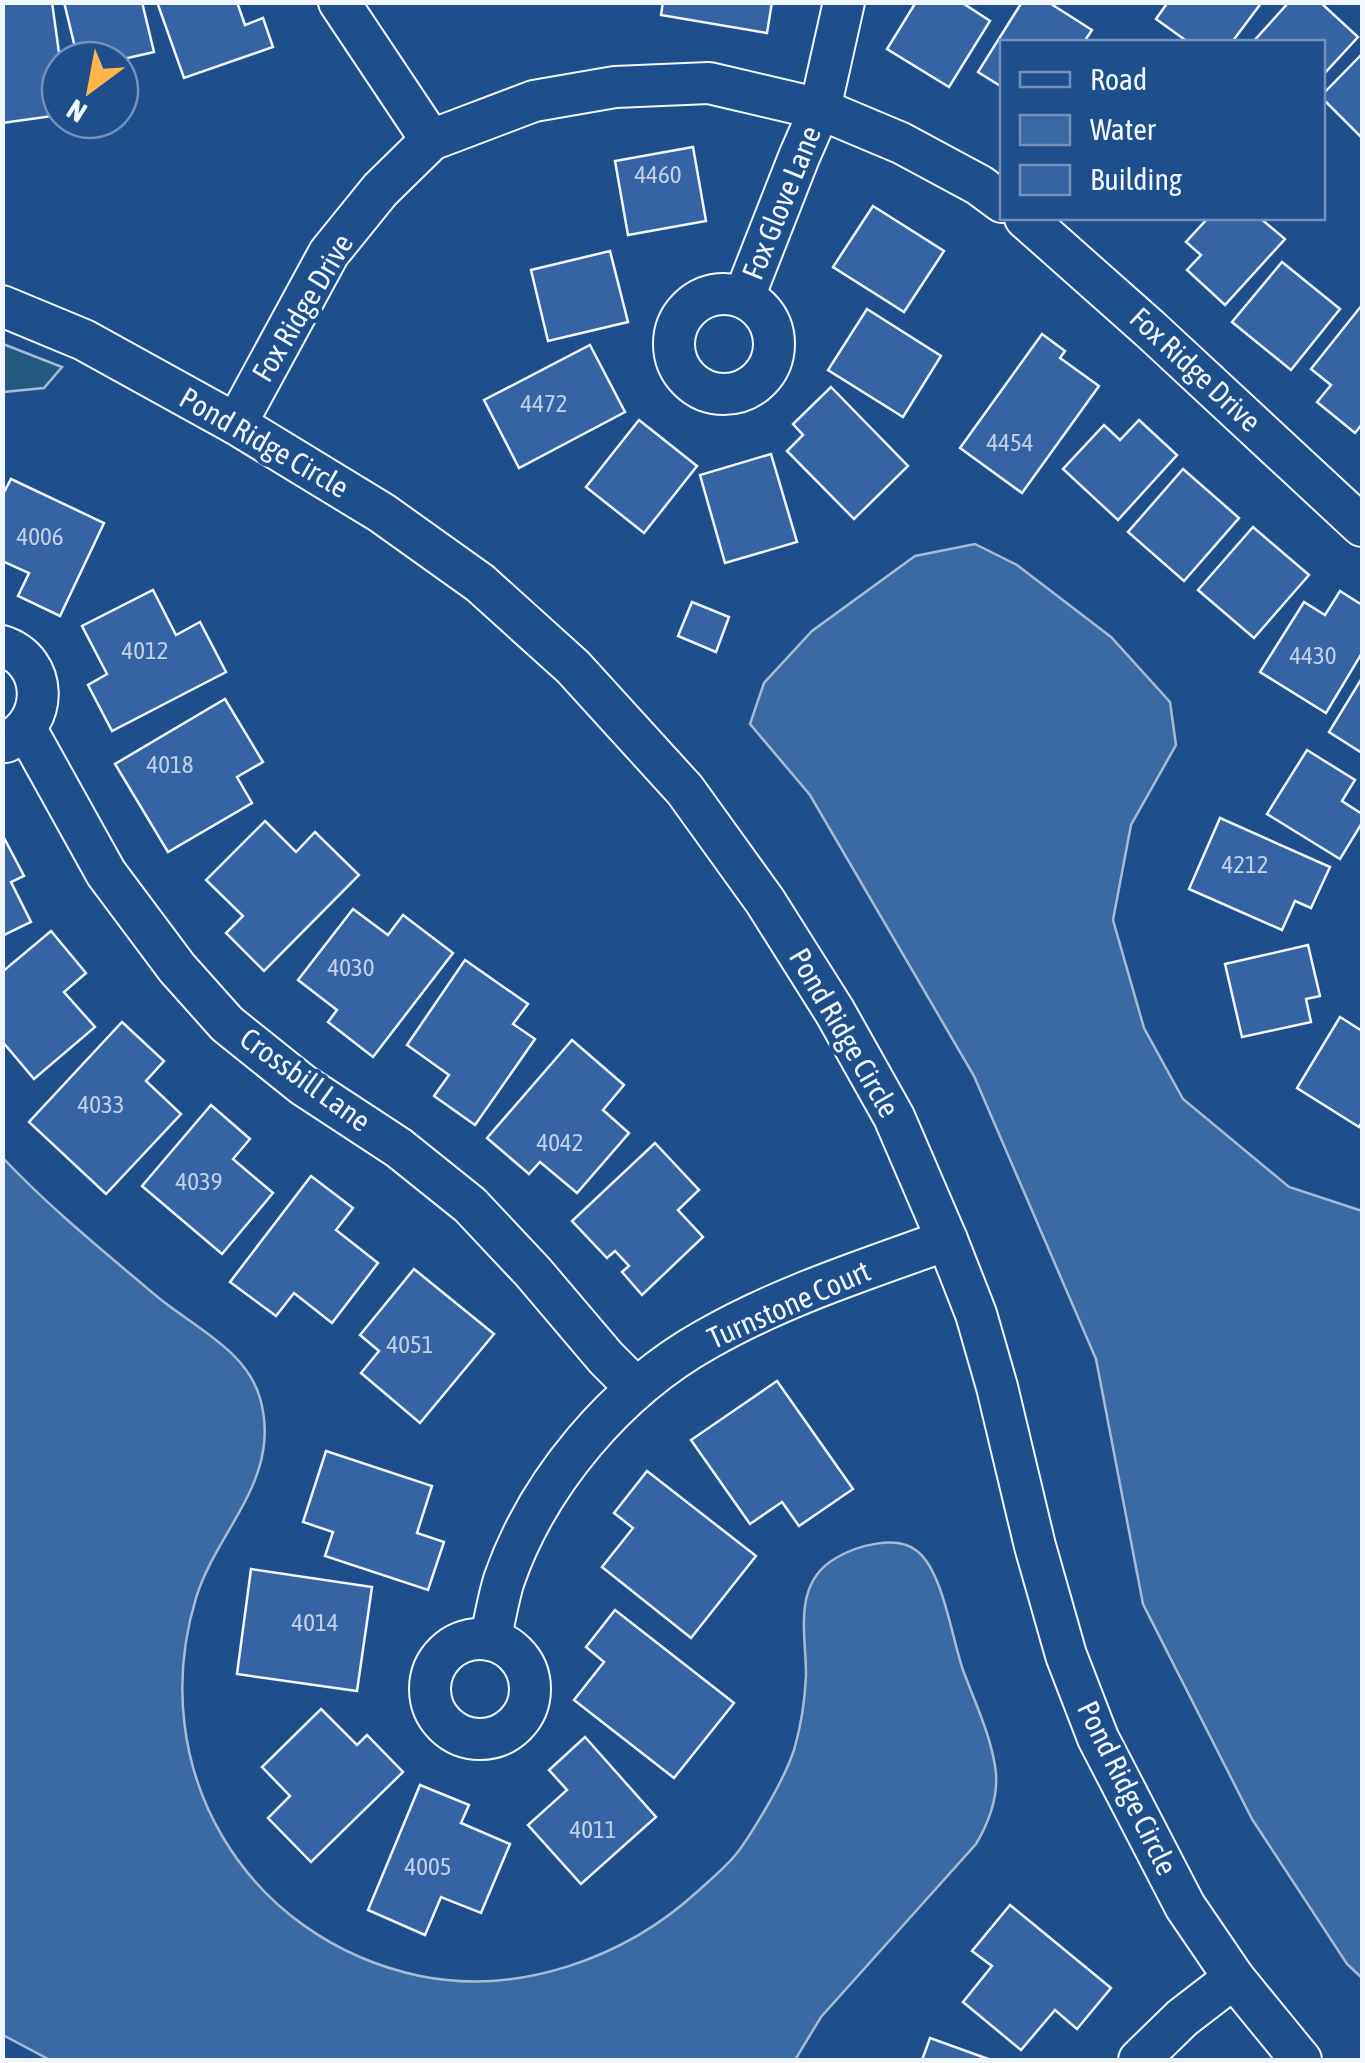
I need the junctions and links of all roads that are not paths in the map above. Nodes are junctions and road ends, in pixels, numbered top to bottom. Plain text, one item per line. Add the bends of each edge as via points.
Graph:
1 (339, 2) edge
2 (844, 2) edge
3 (820, 108) junction
4 (432, 140) junction
5 (1000, 201) edge
6 (1028, 220) edge
7 (744, 297) dead end
8 (2, 306) edge
9 (236, 424) junction
10 (1362, 526) edge
11 (2, 646) edge
12 (14, 736) edge
13 (948, 1240) junction
14 (636, 1388) junction
15 (490, 1640) dead end
16 (1234, 1978) junction
17 (1139, 2060) edge
18 (1301, 2060) edge

1 - 4 street
2 - 3 street
3 - 4 street, Fox Ridge Drive via 708,82 616,86 534,101
3 - 5 street, Fox Ridge Drive via 901,143
3 - 7 street, Fox Glove Lane
4 - 9 street, Fox Ridge Drive via 329,253
6 - 10 street, Fox Ridge Drive
8 - 9 street, Pond Ridge Circle via 84,340
9 - 13 street, Pond Ridge Circle via 382,513 480,583 573,667 684,790 765,900 835,1012 894,1118
11 - 12 street, Crossbill Lane via 24,658 38,685 34,716
12 - 14 street, Crossbill Lane via 106,873 227,1024 470,1205
13 - 14 street, Turnstone Court via 778,1304 705,1340
13 - 16 street, Pond Ridge Circle via 976,1314 1035,1546 1091,1722 1185,1906
14 - 15 street, Turnstone Court via 565,1466 531,1521 504,1580
16 - 17 street
16 - 18 street, Pond Ridge Circle

